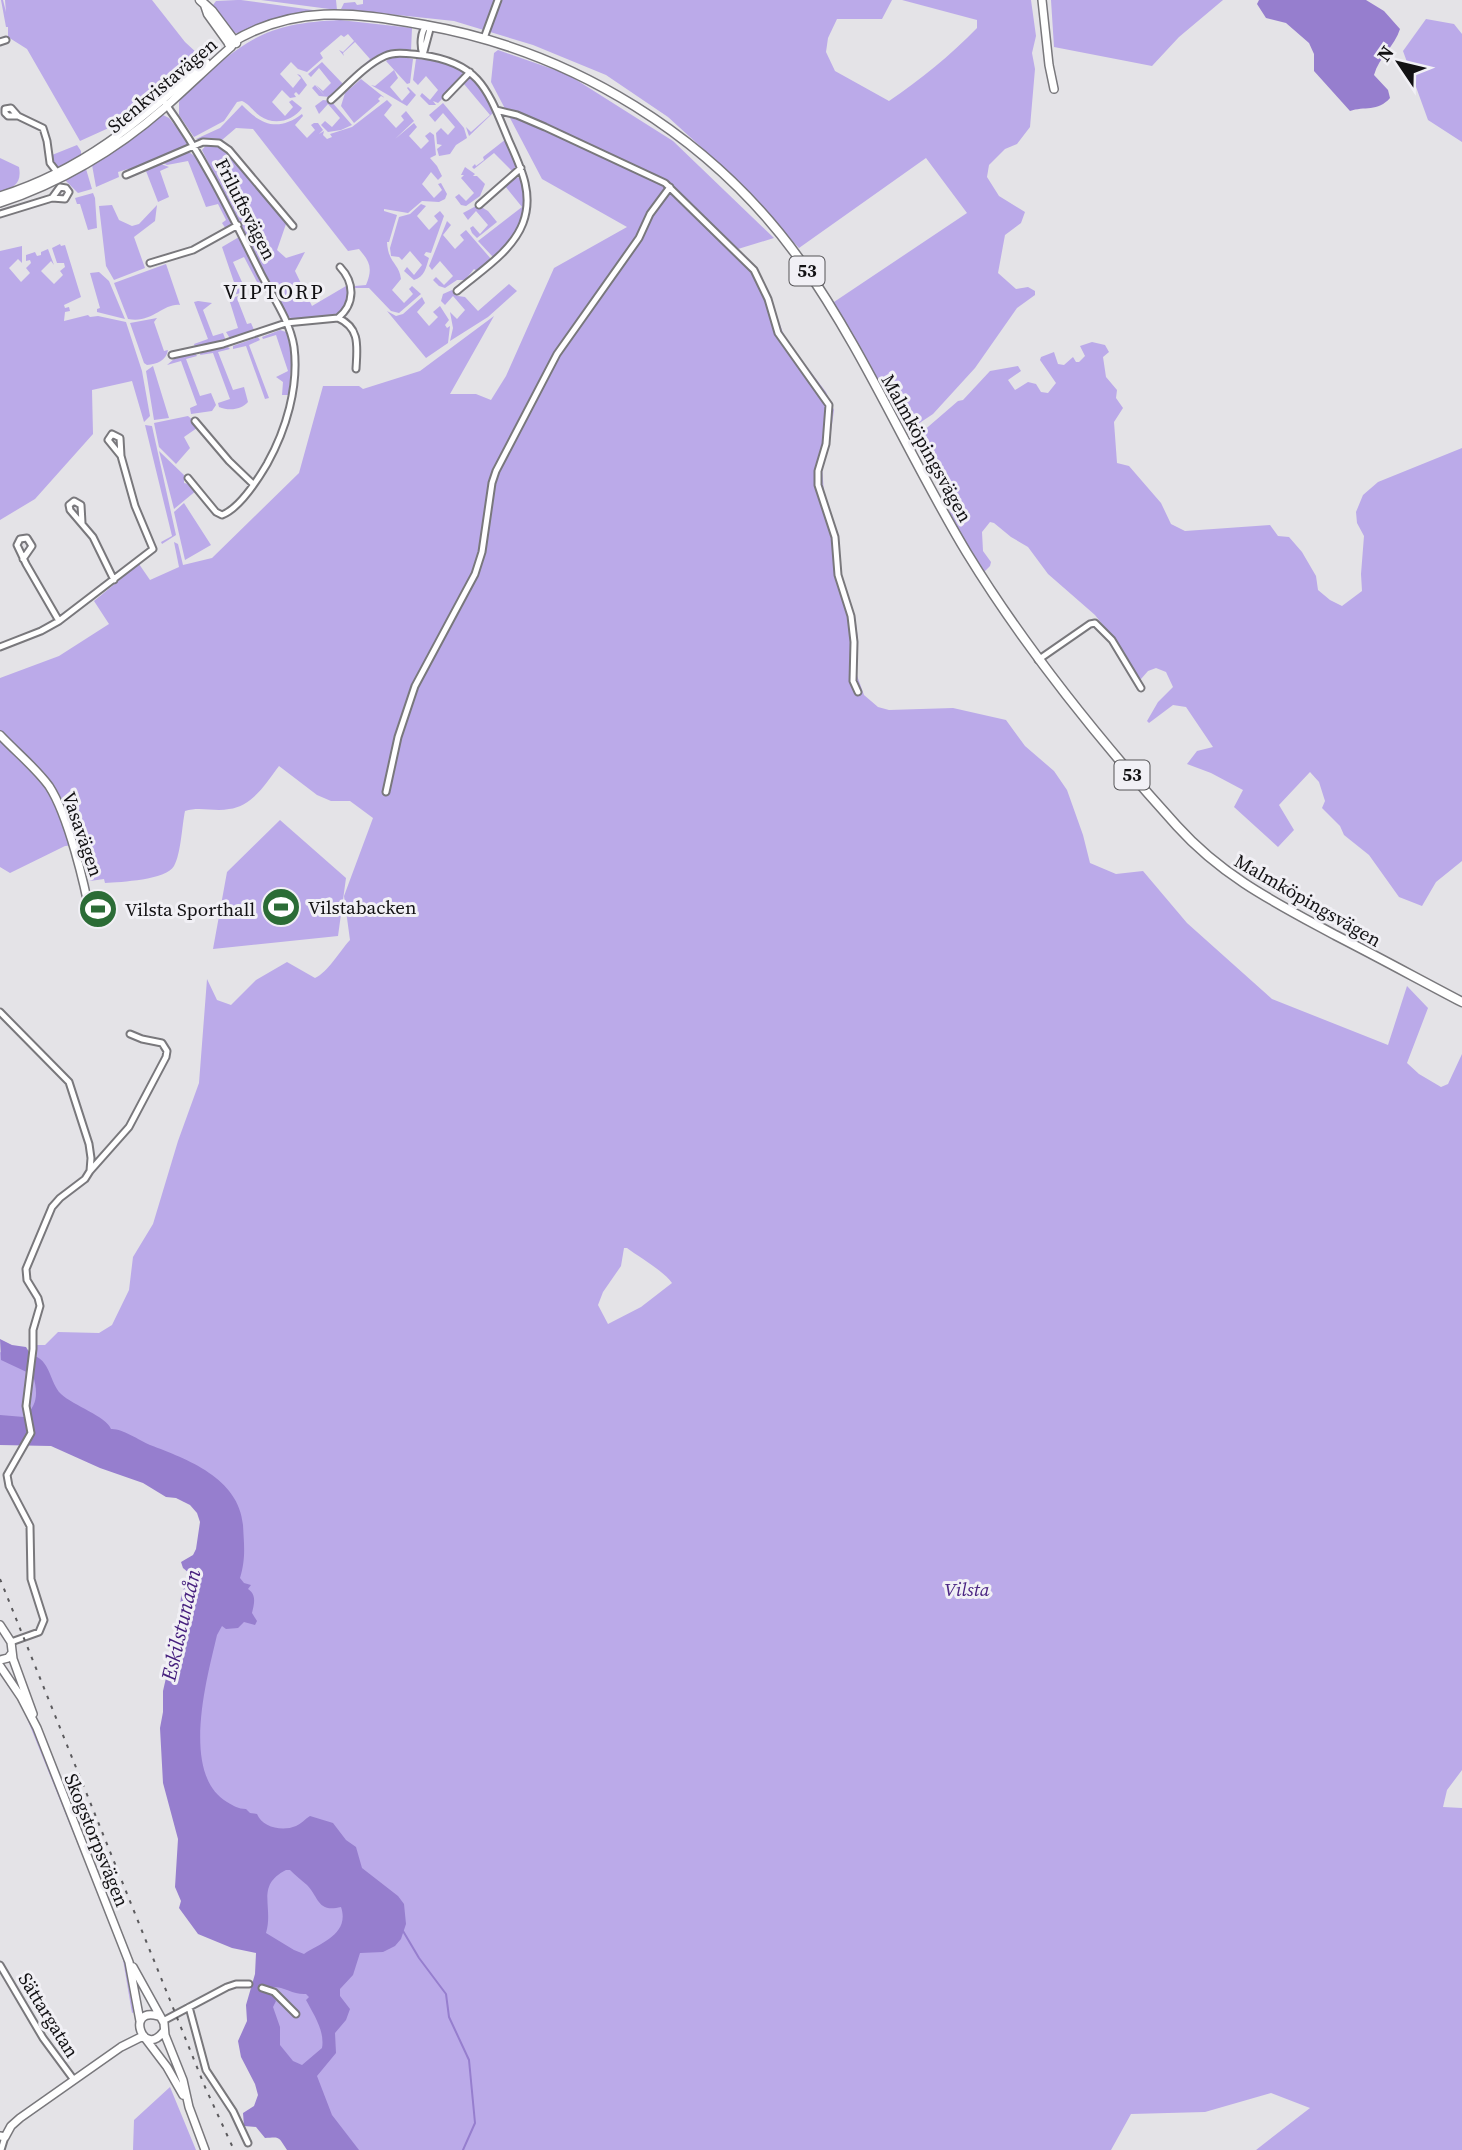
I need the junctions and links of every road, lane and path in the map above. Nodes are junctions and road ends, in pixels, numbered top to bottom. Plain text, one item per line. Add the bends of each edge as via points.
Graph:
1 (498, 0) edge
2 (1042, 0) edge
3 (202, 2) edge
4 (427, 25) junction
5 (484, 38) junction
6 (232, 44) junction
7 (423, 55) junction
8 (470, 72) junction
9 (1054, 89) dead end
10 (446, 97) dead end
11 (331, 100) dead end
12 (165, 103) junction
13 (496, 110) junction
14 (18, 116) dead end
15 (195, 146) junction
16 (521, 168) junction
17 (58, 175) junction
18 (126, 176) dead end
19 (670, 187) junction
20 (0, 196) edge
21 (52, 198) dead end
22 (0, 203) edge
23 (479, 205) dead end
24 (0, 214) edge
25 (237, 225) junction
26 (293, 226) dead end
27 (150, 263) dead end
28 (340, 267) dead end
29 (457, 291) dead end
30 (338, 318) junction
31 (286, 323) junction
32 (172, 355) dead end
33 (356, 369) dead end
34 (195, 421) dead end
35 (121, 456) dead end
36 (188, 478) dead end
37 (253, 484) junction
38 (82, 523) dead end
39 (23, 559) dead end
40 (114, 580) junction
41 (59, 621) junction
42 (1, 645) edge
43 (1038, 660) junction
44 (1142, 688) dead end
45 (858, 692) dead end
46 (0, 735) edge
47 (386, 792) dead end
48 (91, 920) dead end
49 (1462, 1002) edge
50 (0, 1012) edge
51 (130, 1034) dead end
52 (90, 1171) junction
53 (0, 1625) edge
54 (6, 1638) edge
55 (12, 1653) junction
56 (0, 1660) edge
57 (0, 1666) edge
58 (37, 1728) junction
59 (130, 1962) junction
60 (0, 1965) edge
61 (248, 1984) dead end
62 (261, 1988) dead end
63 (189, 2007) junction
64 (296, 2014) dead end
65 (161, 2019) junction
66 (140, 2024) junction
67 (164, 2031) junction
68 (144, 2037) junction
69 (121, 2047) junction
70 (74, 2080) junction
71 (189, 2107) junction
72 (3, 2136) edge
73 (248, 2143) dead end
74 (1, 2150) edge
75 (205, 2150) edge

1 - 5 street
2 - 9 main road
3 - 6 main road
4 - 5 main road, Malmköpingsvägen / 53
4 - 6 main road, Malmköpingsvägen / 53 via 353,16 287,17
4 - 7 street via 430,29
5 - 43 main road, Malmköpingsvägen / 53 via 556,64 633,104 704,156 761,213 818,288 965,549
6 - 12 main road, Stenkvistavägen
7 - 8 street via 451,60
7 - 11 street via 385,56
8 - 10 street
8 - 13 street via 483,84
12 - 15 street, Friluftsvägen
12 - 17 main road, Stenkvistavägen via 122,141
13 - 16 street
13 - 19 street via 545,127
14 - 17 street via 43,128 50,163
15 - 18 street
15 - 25 street, Friluftsvägen
15 - 26 street via 209,141 224,145
16 - 23 street
16 - 29 street via 527,202 521,229
17 - 20 main road, Stenkvistavägen
17 - 22 main road, Stenkvistavägen
19 - 45 street via 750,264 768,299 778,333 829,405 817,478 851,616 853,681
19 - 47 street via 557,354 496,471 475,574 415,686
21 - 24 street
25 - 27 street via 193,250
25 - 31 street, Friluftsvägen
28 - 30 street via 349,278 352,296
30 - 31 street
30 - 33 street via 356,337
31 - 32 street
31 - 37 street, Friluftsvägen via 295,355 290,405 276,447
34 - 37 street
35 - 40 street via 153,549
36 - 37 street, Friluftsvägen via 222,515
38 - 40 street
39 - 41 street
40 - 41 street
41 - 42 street
43 - 44 street via 1095,624 1112,640
43 - 49 main road, Malmköpingsvägen / 53 via 1204,855 1275,904
46 - 48 main road, Vasavägen via 32,765 54,795 85,885
50 - 52 street via 69,1082 89,1144
51 - 52 street via 162,1043 166,1057 129,1127
52 - 54 street via 52,1207 27,1264 27,1280 40,1302 33,1330 27,1410 31,1433 7,1480 30,1526 31,1579 44,1620 39,1632
53 - 54 main road
54 - 55 main road, Skogstorpsvägen
55 - 56 main road
55 - 58 main road, Skogstorpsvägen
57 - 58 main road, Skogstorpsvägen
58 - 59 main road, Skogstorpsvägen
59 - 65 main road, Skogstorpsvägen
59 - 66 main road, Skogstorpsvägen
60 - 70 street, Sättargatan
61 - 63 street via 227,1987
62 - 64 street via 271,1990
63 - 65 street
63 - 73 street via 206,2070
65 - 66 main road via 149,2015
65 - 67 main road
66 - 68 main road
66 - 69 main road
67 - 68 main road via 156,2038
67 - 71 main road
68 - 69 main road
68 - 71 main road
69 - 70 main road
70 - 72 main road
71 - 75 main road
72 - 74 street

